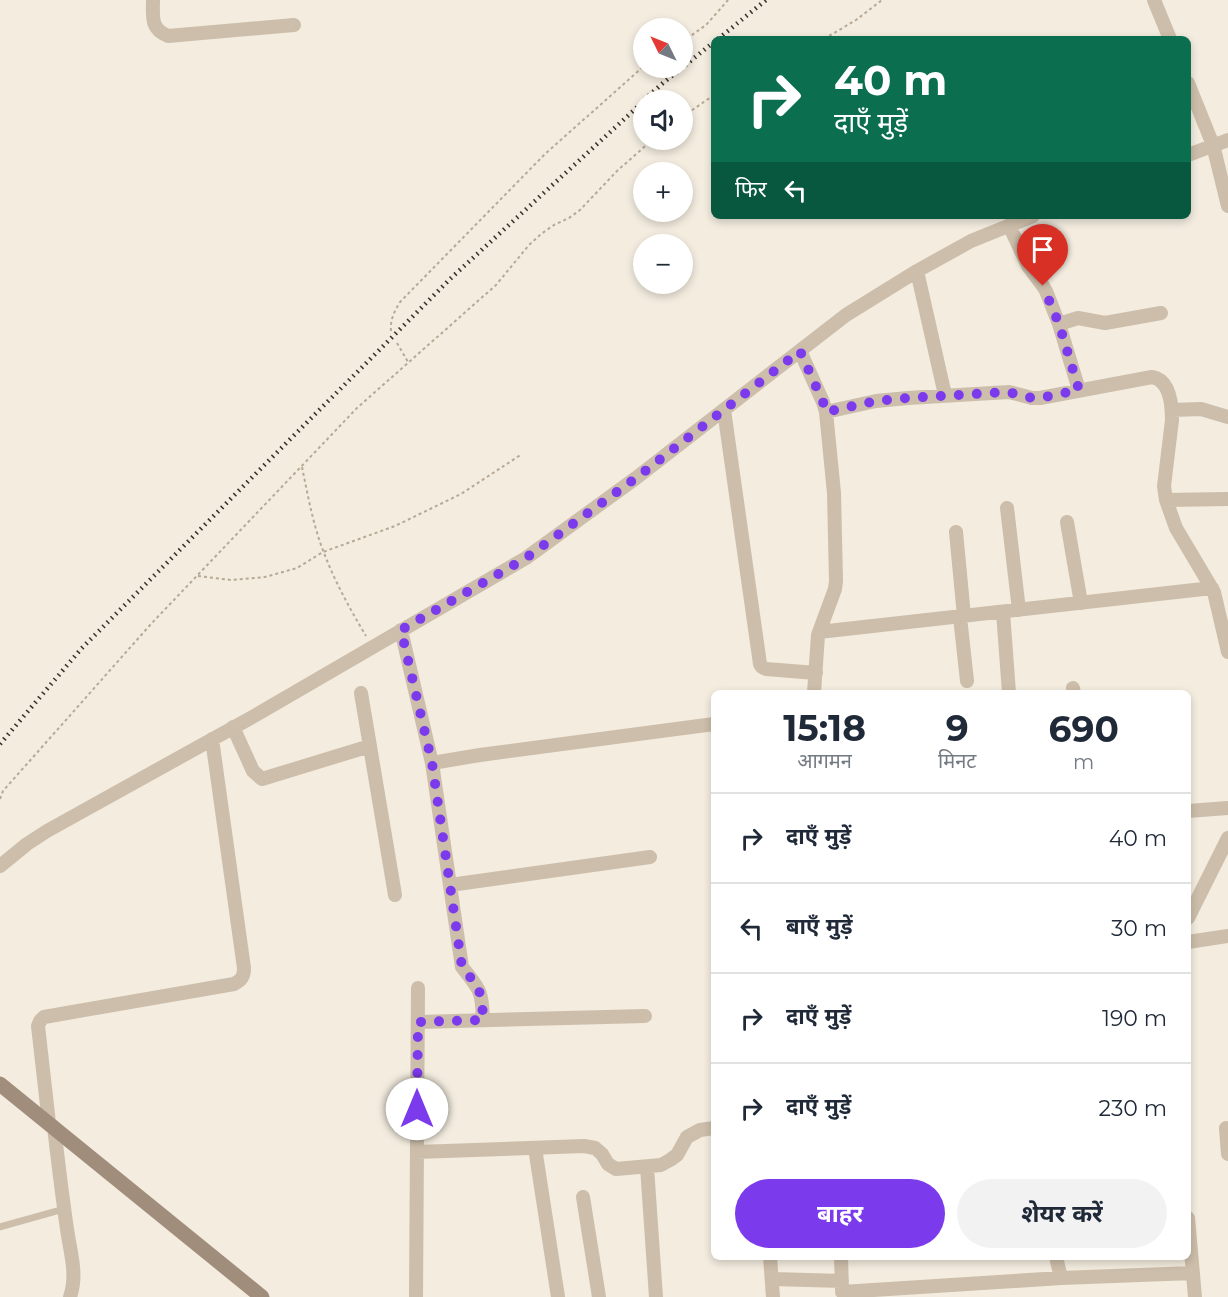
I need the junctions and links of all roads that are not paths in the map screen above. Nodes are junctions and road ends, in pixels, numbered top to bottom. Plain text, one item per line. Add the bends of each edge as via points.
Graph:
1 (153, 0) edge
2 (1154, 0) edge
3 (294, 25) dead end
4 (1169, 36) edge
5 (1191, 90) edge
6 (1228, 140) edge
7 (1213, 145) junction
8 (1191, 154) edge
9 (1228, 206) edge
10 (1025, 219) edge
11 (1009, 225) junction
12 (917, 271) junction
13 (1161, 313) dead end
14 (1059, 324) junction
15 (800, 351) junction
16 (1079, 390) junction
17 (945, 396) junction
18 (724, 410) junction
19 (1172, 410) junction
20 (826, 412) junction
21 (1228, 417) edge
22 (1228, 499) edge
23 (1166, 500) junction
24 (1007, 508) dead end
25 (1067, 522) dead end
26 (956, 532) dead end
27 (1212, 588) junction
28 (1081, 603) junction
29 (1019, 610) junction
30 (1003, 612) junction
31 (962, 617) junction
32 (401, 630) junction
33 (819, 632) junction
34 (1228, 652) edge
35 (816, 673) junction
36 (967, 681) dead end
37 (814, 690) edge
38 (1009, 690) edge
39 (361, 693) dead end
40 (711, 724) edge
41 (233, 727) junction
42 (212, 739) junction
43 (370, 746) junction
44 (432, 763) junction
45 (1228, 808) edge
46 (1191, 811) edge
47 (1228, 838) edge
48 (650, 857) dead end
49 (0, 866) edge
50 (450, 885) junction
51 (395, 895) dead end
52 (1191, 911) edge
53 (1228, 936) edge
54 (1191, 942) edge
55 (418, 988) dead end
56 (645, 1016) dead end
57 (483, 1020) junction
58 (418, 1022) junction
59 (0, 1084) edge
60 (51, 1125) junction
61 (711, 1128) edge
62 (1226, 1128) dead end
63 (535, 1148) junction
64 (417, 1152) junction
65 (1228, 1154) edge
66 (647, 1167) junction
67 (583, 1197) dead end
68 (64, 1209) junction
69 (0, 1227) edge
70 (1191, 1259) edge
71 (770, 1260) edge
72 (841, 1260) edge
73 (1057, 1260) edge
74 (1192, 1273) junction
75 (1061, 1278) junction
76 (772, 1279) junction
77 (842, 1290) edge
78 (70, 1297) edge
79 (262, 1297) edge
80 (416, 1297) edge
81 (558, 1297) edge
82 (599, 1297) edge
83 (656, 1297) edge
84 (773, 1297) edge
85 (1195, 1297) edge

1 - 3 street via 156,29 168,36
2 - 4 street
5 - 7 street
6 - 7 street
7 - 8 street
7 - 9 street
10 - 11 street
11 - 12 street
11 - 14 street
12 - 15 street via 846,315
12 - 17 street
13 - 14 street via 1105,323 1078,318
14 - 16 street
15 - 18 street
15 - 20 street
16 - 17 street via 1040,398 1008,392
16 - 19 street via 1152,376 1167,388
17 - 20 street via 893,399
18 - 32 street via 526,558
18 - 35 street via 760,664 766,669
19 - 21 street via 1201,409
19 - 23 street
20 - 33 street via 836,571 835,590
22 - 23 street
23 - 27 street via 1176,528
24 - 29 street
25 - 28 street
26 - 31 street
27 - 28 street
27 - 34 street
28 - 29 street
29 - 30 street
30 - 31 street
30 - 38 street
31 - 33 street
31 - 36 street
32 - 41 street
32 - 44 street
33 - 35 street
35 - 37 street
39 - 43 street
40 - 44 street
41 - 42 street
41 - 43 street via 253,771 262,779
42 - 49 street via 47,831
42 - 60 street via 244,975 234,984 40,1020
43 - 51 street
44 - 50 street
45 - 46 street
47 - 52 street
48 - 50 street
50 - 57 street via 462,967 480,992
53 - 54 street
55 - 58 street
56 - 57 street
57 - 58 street
58 - 64 street
59 - 60 main road
60 - 68 street
60 - 79 main road
61 - 66 street via 687,1137 670,1160
62 - 65 street
63 - 64 street
63 - 66 street via 596,1148 616,1169
63 - 81 street
64 - 80 street
66 - 83 street
67 - 82 street
68 - 69 lane
68 - 78 street via 74,1273
70 - 74 street
71 - 76 street
72 - 77 street
73 - 75 street
74 - 75 street
74 - 85 street
75 - 77 street
76 - 77 street
76 - 84 street

